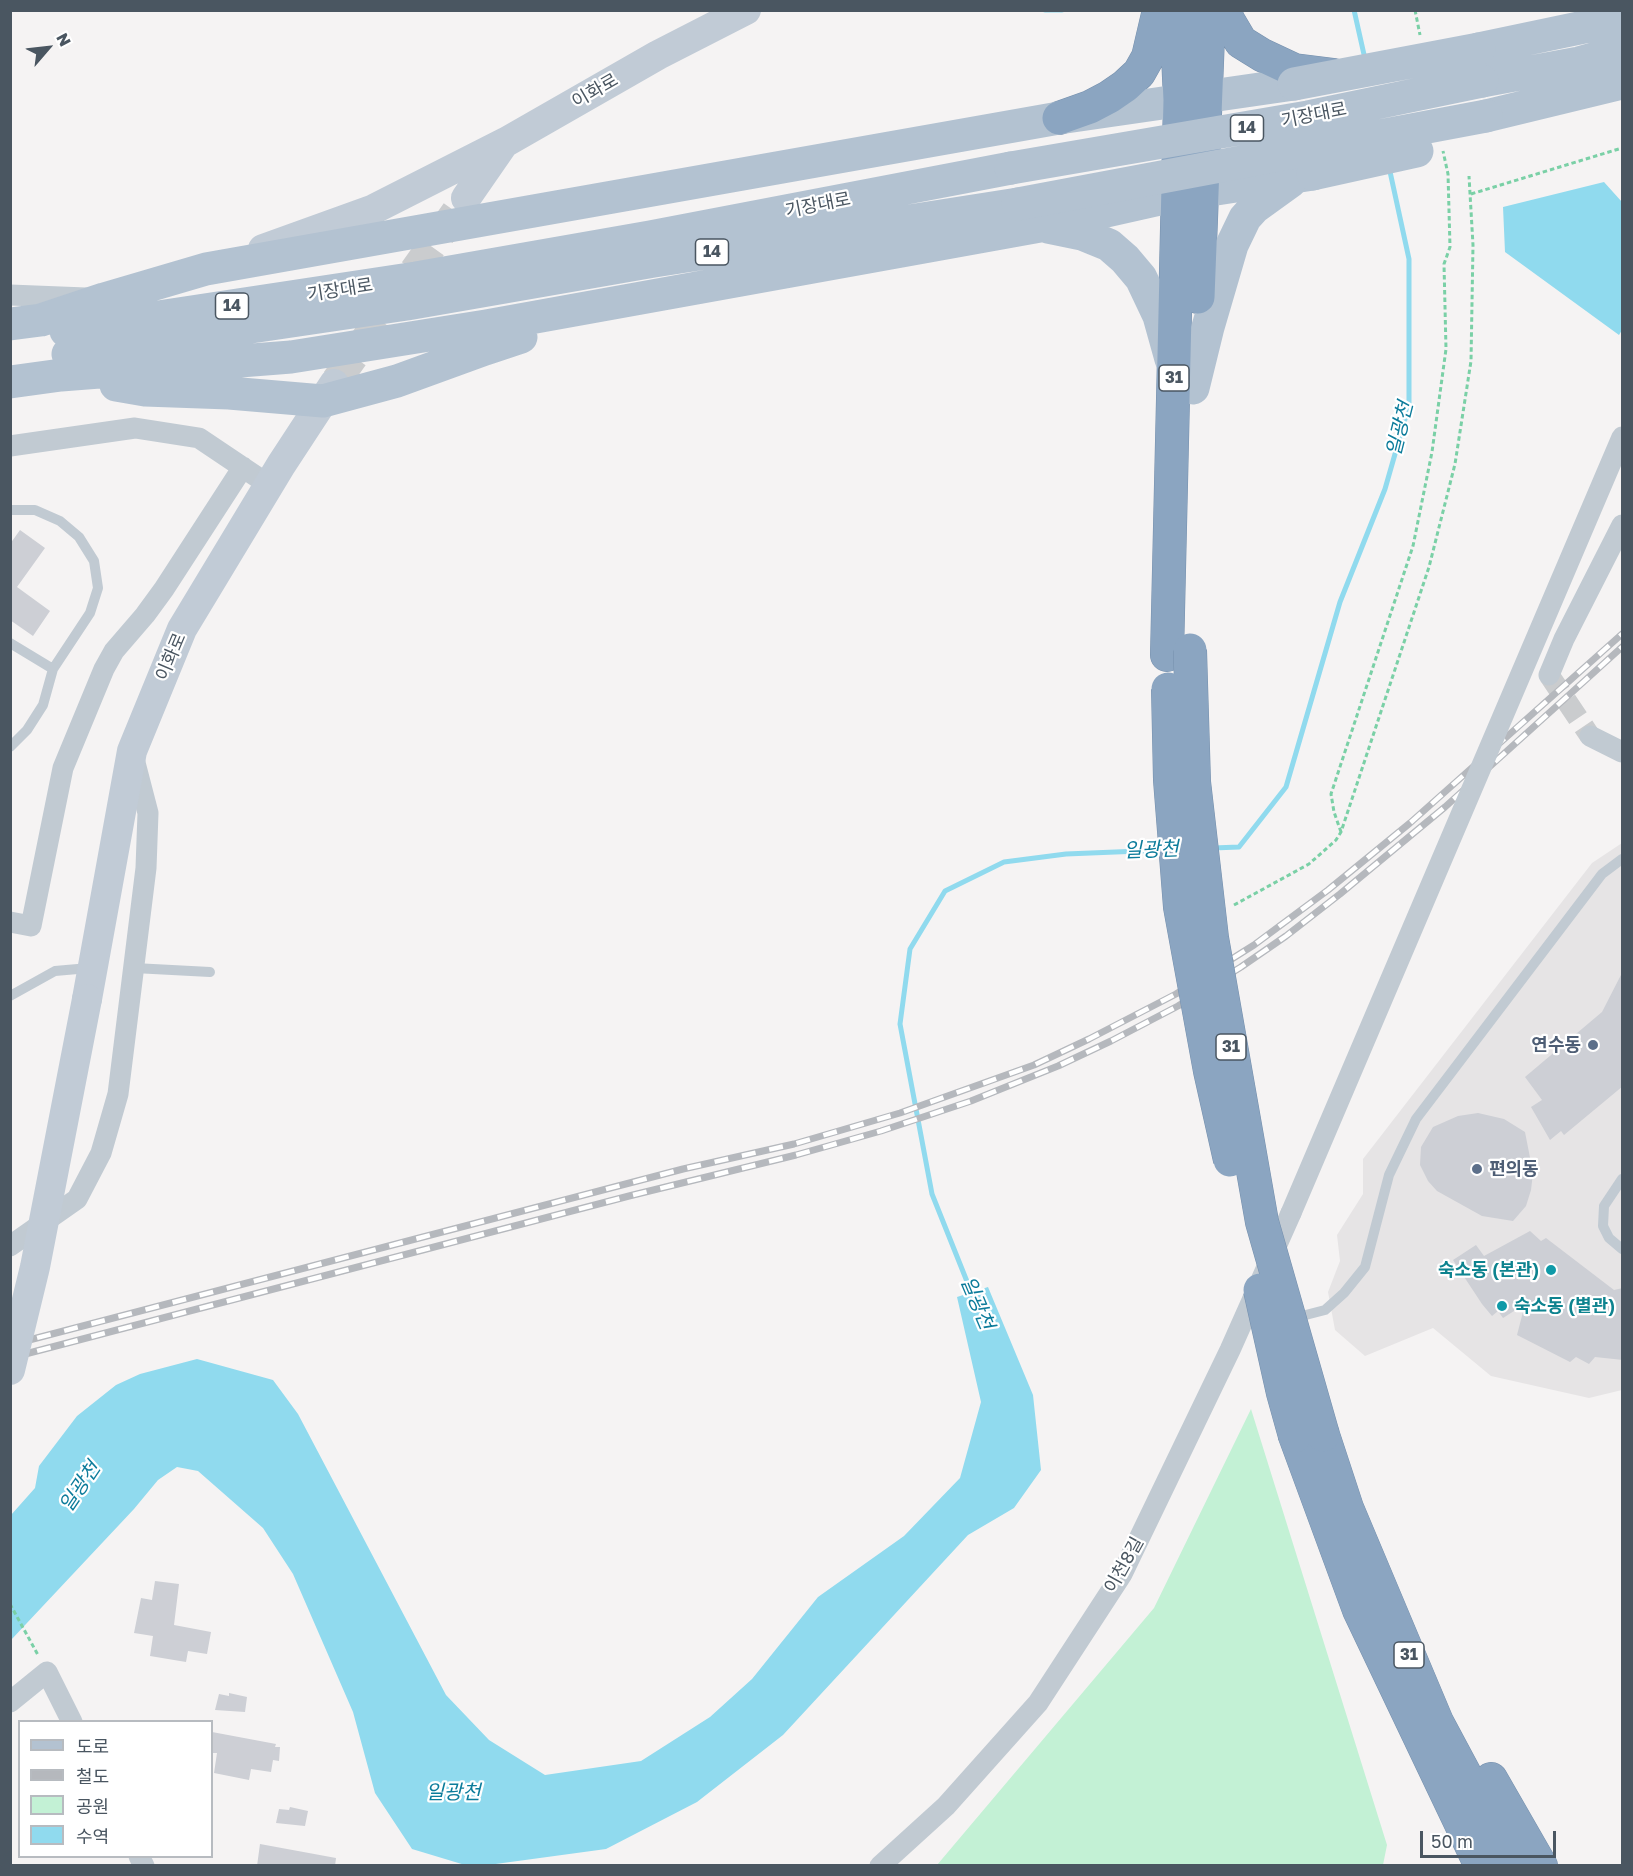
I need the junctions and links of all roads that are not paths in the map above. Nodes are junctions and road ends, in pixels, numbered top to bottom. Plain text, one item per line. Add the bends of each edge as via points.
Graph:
1 (746, 10) edge
2 (1159, 10) edge
3 (1176, 10) edge
4 (1209, 10) edge
5 (1224, 10) edge
6 (1623, 19) edge
7 (1623, 51) edge
8 (1338, 76) junction
9 (1623, 83) edge
10 (1294, 84) junction
11 (1193, 99) junction
12 (1623, 100) edge
13 (1059, 118) junction
14 (506, 142) junction
15 (1305, 176) junction
16 (1190, 194) junction
17 (466, 198) tunnel mouth
18 (1040, 226) junction
19 (206, 269) junction
20 (412, 291) junction
21 (10, 295) edge
22 (657, 296) junction
23 (104, 298) junction
24 (10, 324) edge
25 (10, 340) edge
26 (10, 364) edge
27 (61, 375) junction
28 (1184, 380) junction
29 (10, 382) edge
30 (329, 391) junction
31 (1623, 437) edge
32 (10, 446) edge
33 (243, 467) junction
34 (269, 485) junction
35 (10, 510) edge
36 (1623, 525) edge
37 (10, 643) edge
38 (53, 669) junction
39 (1549, 675) dead end
40 (1590, 736) tunnel mouth
41 (10, 747) edge
42 (132, 751) junction
43 (1623, 752) edge
44 (1623, 859) edge
45 (10, 922) edge
46 (92, 968) junction
47 (134, 968) junction
48 (210, 972) dead end
49 (10, 996) edge
50 (1623, 1179) edge
51 (10, 1246) edge
52 (1623, 1249) edge
53 (1248, 1330) junction
54 (10, 1370) edge
55 (1309, 1436) junction
56 (1414, 1667) junction
57 (10, 1702) edge
58 (71, 1720) edge
59 (1463, 1828) junction
60 (880, 1866) edge
61 (1474, 1866) edge
62 (1481, 1866) edge
63 (1514, 1866) edge
64 (1541, 1866) edge

1 - 14 main road, 이화로
2 - 13 highway via 1148,57 1139,73 1090,107
3 - 11 highway
4 - 11 highway
5 - 8 highway, bridge via 1241,42 1262,56 1294,70
6 - 8 main road, bridge
7 - 20 main road, 기장대로 / 14, bridge via 1308,117 1011,168 650,237
8 - 10 main road, bridge
9 - 20 main road, 기장대로 / 14, bridge via 1486,116 1029,201 666,259
10 - 11 main road
10 - 15 main road via 1274,101 1268,121 1275,157 1288,172
11 - 13 main road
11 - 16 highway, 31
12 - 15 main road, bridge via 1488,136
13 - 18 main road via 1091,140 1102,160 1102,184 1090,200
13 - 19 main road
14 - 17 main road, 이화로
14 - 19 main road via 374,209
15 - 16 main road
15 - 28 main road via 1265,198 1245,218
16 - 18 main road
16 - 28 highway, 31
18 - 22 main road
18 - 28 main road via 1083,234 1109,245 1125,259 1141,278
19 - 23 main road
20 - 25 main road, 기장대로 / 14
20 - 26 main road, 기장대로 / 14
21 - 23 street
22 - 27 main road via 291,357
22 - 30 main road via 485,349 397,381
23 - 24 main road via 41,320
27 - 29 main road
27 - 30 main road via 145,390
28 - 55 highway, 31, bridge via 1178,652 1170,780 1180,907 1210,1071 1281,1382
30 - 34 main road, 이화로
31 - 53 street, 이천8길, bridge via 1291,1213
32 - 33 street via 135,428 199,438
33 - 34 street
33 - 45 street via 164,589 104,669 63,768 31,926
34 - 42 main road, 이화로 via 182,629
35 - 38 lane via 35,510 60,520 79,537 94,561 98,588 90,613
36 - 39 street
37 - 38 lane
38 - 41 lane via 43,705
40 - 43 street
42 - 46 main road, 이화로
42 - 47 street via 148,813
44 - 53 lane via 1602,873 1416,1119 1389,1175 1365,1267 1325,1310
46 - 49 lane via 55,971
46 - 54 main road, 이화로, bridge via 35,1267
47 - 48 lane
47 - 51 street via 118,1094 102,1153 77,1199
50 - 52 lane via 1604,1206 1603,1226 1609,1238
53 - 60 street, 이천8길 via 1122,1574 1038,1703 946,1806
55 - 56 highway, 31 via 1347,1508
55 - 59 highway, 31 via 1359,1610
56 - 63 highway, 31 via 1437,1722
56 - 64 highway via 1462,1729
57 - 58 street via 47,1672
59 - 61 highway
59 - 62 highway, 31

